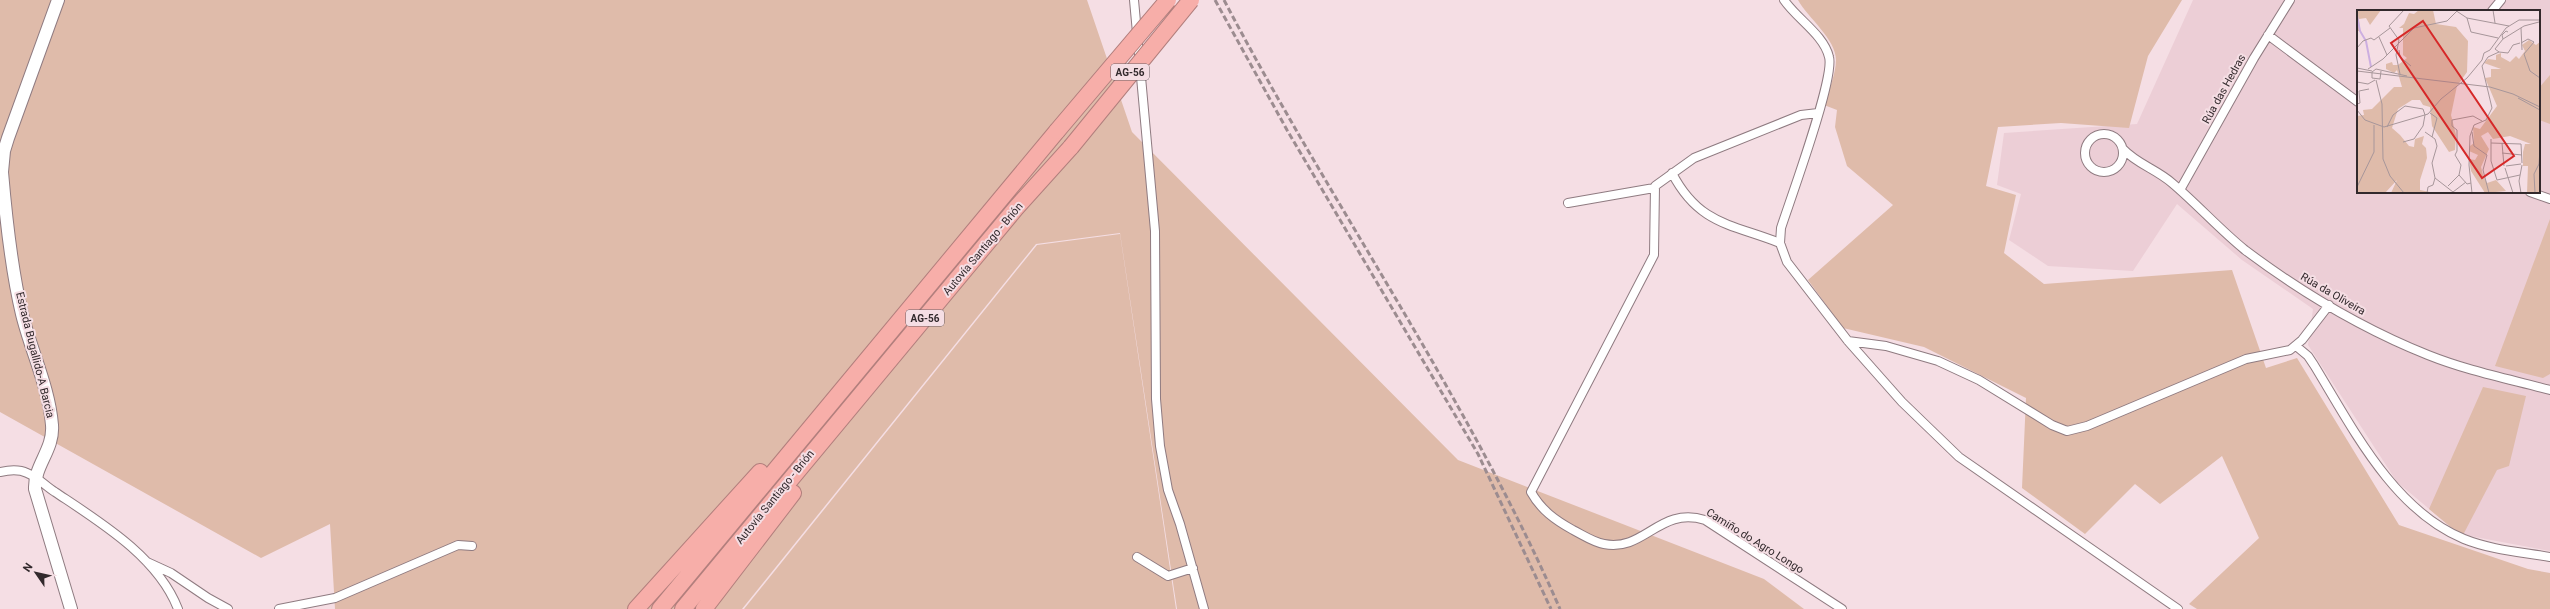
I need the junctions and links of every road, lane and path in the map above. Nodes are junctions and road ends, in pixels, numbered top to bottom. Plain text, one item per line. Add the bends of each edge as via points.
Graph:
1 (58, 0) edge
2 (1134, 0) edge
3 (1168, 0) edge
4 (1191, 0) edge
5 (1784, 0) edge
6 (2290, 0) edge
7 (2501, 0) edge
8 (2493, 10) edge
9 (2268, 35) junction
10 (2357, 101) edge
11 (1818, 113) junction
12 (2123, 149) junction
13 (2136, 162) junction
14 (2119, 164) junction
15 (1672, 173) junction
16 (1654, 188) junction
17 (2180, 190) junction
18 (2533, 193) edge
19 (2550, 199) edge
20 (1568, 203) dead end
21 (1780, 243) junction
22 (2329, 305) junction
23 (1848, 341) junction
24 (2296, 346) junction
25 (2550, 390) edge
26 (832, 428) junction
27 (805, 434) junction
28 (0, 472) edge
29 (35, 478) junction
30 (472, 546) dead end
31 (1137, 557) dead end
32 (2550, 557) edge
33 (146, 562) junction
34 (1192, 568) junction
35 (72, 609) edge
36 (178, 609) edge
37 (228, 609) edge
38 (279, 609) edge
39 (636, 609) edge
40 (660, 609) edge
41 (683, 609) edge
42 (704, 609) edge
43 (1204, 609) edge
44 (1842, 609) edge
45 (2178, 609) edge

1 - 29 street, Estrada Bugallido-A Barcia via 8,138 2,162 20,303 45,391 52,426 50,447
2 - 34 street via 1155,231 1156,392 1160,446 1168,490
3 - 27 highway, Autovía Santiago - Brión / AG-56, bridge
4 - 26 highway, Autovía Santiago - Brión / AG-56, bridge
5 - 11 street via 1826,49 1830,67
6 - 9 street, Rúa das Hedras
7 - 8 street
9 - 10 street
9 - 17 street, Rúa das Hedras
11 - 15 street via 1801,115 1694,158
11 - 21 street via 1781,228
12 - 13 street, Rúa da Oliveira
12 - 14 street
12 - 14 street, Rúa da Oliveira via 2116,138 2104,134 2092,138 2085,149 2087,162 2097,171 2110,171
13 - 14 street, Rúa da Oliveira
13 - 17 street, Rúa da Oliveira via 2156,171
15 - 16 street
15 - 21 street via 1703,213 1724,224
16 - 20 street
16 - 44 street, Camiño do Agro Longo via 1654,256 1531,492 1547,514 1593,541 1605,544 1627,543 1676,518 1687,516 1705,520
17 - 22 street, Rúa da Oliveira via 2244,249 2300,289
18 - 19 street
21 - 23 street via 1787,262
22 - 24 street
22 - 25 street, Rúa da Oliveira via 2380,333 2429,355 2488,375
23 - 24 street via 1886,346 1938,361 1979,380 2052,425 2067,431 2088,426 2246,359 2278,353
23 - 45 street via 1902,402 1959,457
24 - 32 street via 2308,356 2376,463 2403,494 2428,516 2452,533 2477,543
26 - 41 highway, Autovía Santiago - Brión / AG-56
26 - 42 highway via 823,453
27 - 39 highway via 769,462
27 - 40 highway, Autovía Santiago - Brión / AG-56
28 - 29 street via 26,472
29 - 33 street via 94,518
29 - 35 street via 36,494
30 - 38 street via 458,545 335,598
31 - 34 street via 1168,576
33 - 36 street via 173,595
33 - 37 street via 171,572
34 - 43 street

